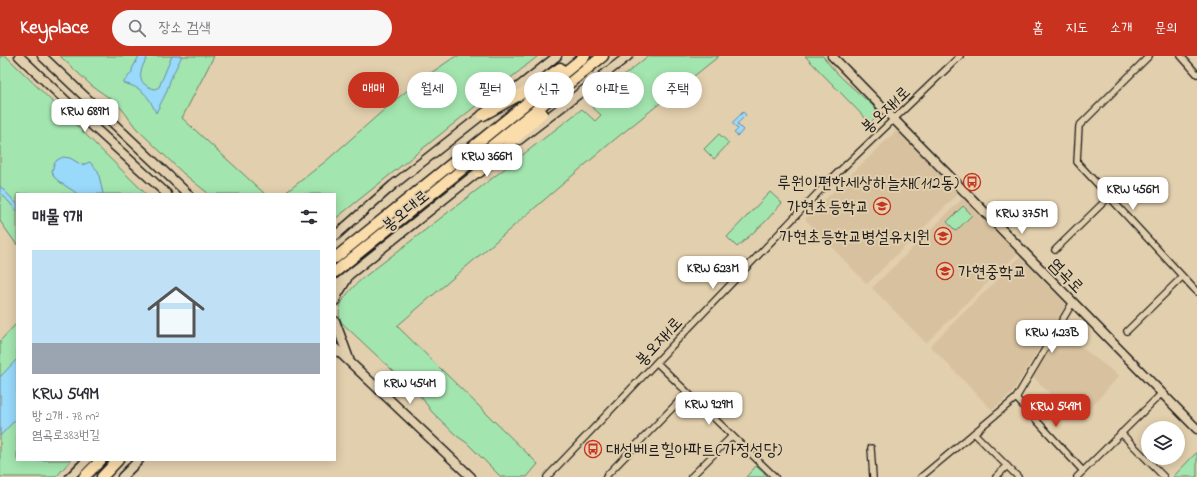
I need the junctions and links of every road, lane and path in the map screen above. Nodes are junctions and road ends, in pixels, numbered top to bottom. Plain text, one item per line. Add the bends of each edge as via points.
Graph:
1 (20, 56) edge
2 (42, 56) edge
3 (557, 56) edge
4 (578, 56) edge
5 (585, 56) edge
6 (604, 56) edge
7 (622, 56) edge
8 (628, 56) edge
9 (832, 56) edge
10 (960, 56) edge
11 (1149, 56) edge
12 (1181, 56) edge
13 (608, 71) junction
14 (1197, 74) edge
15 (482, 115) junction
16 (894, 120) junction
17 (479, 172) junction
18 (166, 193) edge
19 (187, 193) edge
20 (1109, 197) junction
21 (336, 235) edge
22 (1055, 250) dead end
23 (336, 257) edge
24 (336, 271) edge
25 (351, 272) junction
26 (1182, 276) junction
27 (336, 285) edge
28 (1197, 292) edge
29 (336, 299) edge
30 (1073, 302) junction
31 (336, 324) edge
32 (1127, 331) dead end
33 (336, 349) edge
34 (336, 356) edge
35 (350, 362) junction
36 (657, 363) junction
37 (687, 393) junction
38 (1162, 393) junction
39 (1016, 398) junction
40 (1197, 429) edge
41 (974, 433) junction
42 (1121, 434) junction
43 (732, 436) junction
44 (871, 448) dead end
45 (86, 461) edge
46 (100, 461) edge
47 (117, 461) edge
48 (138, 461) edge
49 (1007, 466) junction
50 (1083, 471) junction
51 (70, 477) edge
52 (84, 477) edge
53 (102, 477) edge
54 (122, 477) edge
55 (471, 477) edge
56 (547, 477) edge
57 (606, 477) edge
58 (691, 477) edge
59 (774, 477) edge
60 (873, 477) edge
61 (921, 477) edge
62 (996, 477) edge
63 (1018, 477) edge
64 (1077, 477) edge
65 (1163, 477) edge

1 - 18 main road
2 - 19 main road
3 - 15 main road, 봉오대로
4 - 15 highway via 530,89
5 - 23 highway, 봉오대로
6 - 17 highway
6 - 24 highway, 봉오대로
7 - 13 main road
8 - 13 main road, 봉오대로
9 - 16 main road, 염곡로
10 - 16 street, 봉오재1로
11 - 20 street via 1079,126 1077,162
12 - 14 street
13 - 17 main road, 봉오대로
15 - 21 main road, 봉오대로 via 393,185
16 - 30 main road, 염곡로
16 - 36 street, 봉오재1로 via 822,188
17 - 25 main road, 봉오대로
20 - 22 street
20 - 26 street
25 - 27 main road, 봉오대로
25 - 29 main road
26 - 28 street
26 - 32 street
30 - 38 main road, 염곡로
30 - 39 street
31 - 35 main road
33 - 35 main road
34 - 35 main road
35 - 55 main road
36 - 37 street
36 - 56 street, 봉오재1로
37 - 43 street
37 - 57 street
38 - 40 main road, 염곡로
38 - 42 street
39 - 41 street
39 - 50 street
41 - 49 street
41 - 61 street
42 - 50 street
42 - 65 street
43 - 58 street
43 - 59 street
44 - 60 street
45 - 51 main road
46 - 52 highway
47 - 53 highway
48 - 54 main road
49 - 62 street
49 - 63 street
50 - 64 street

